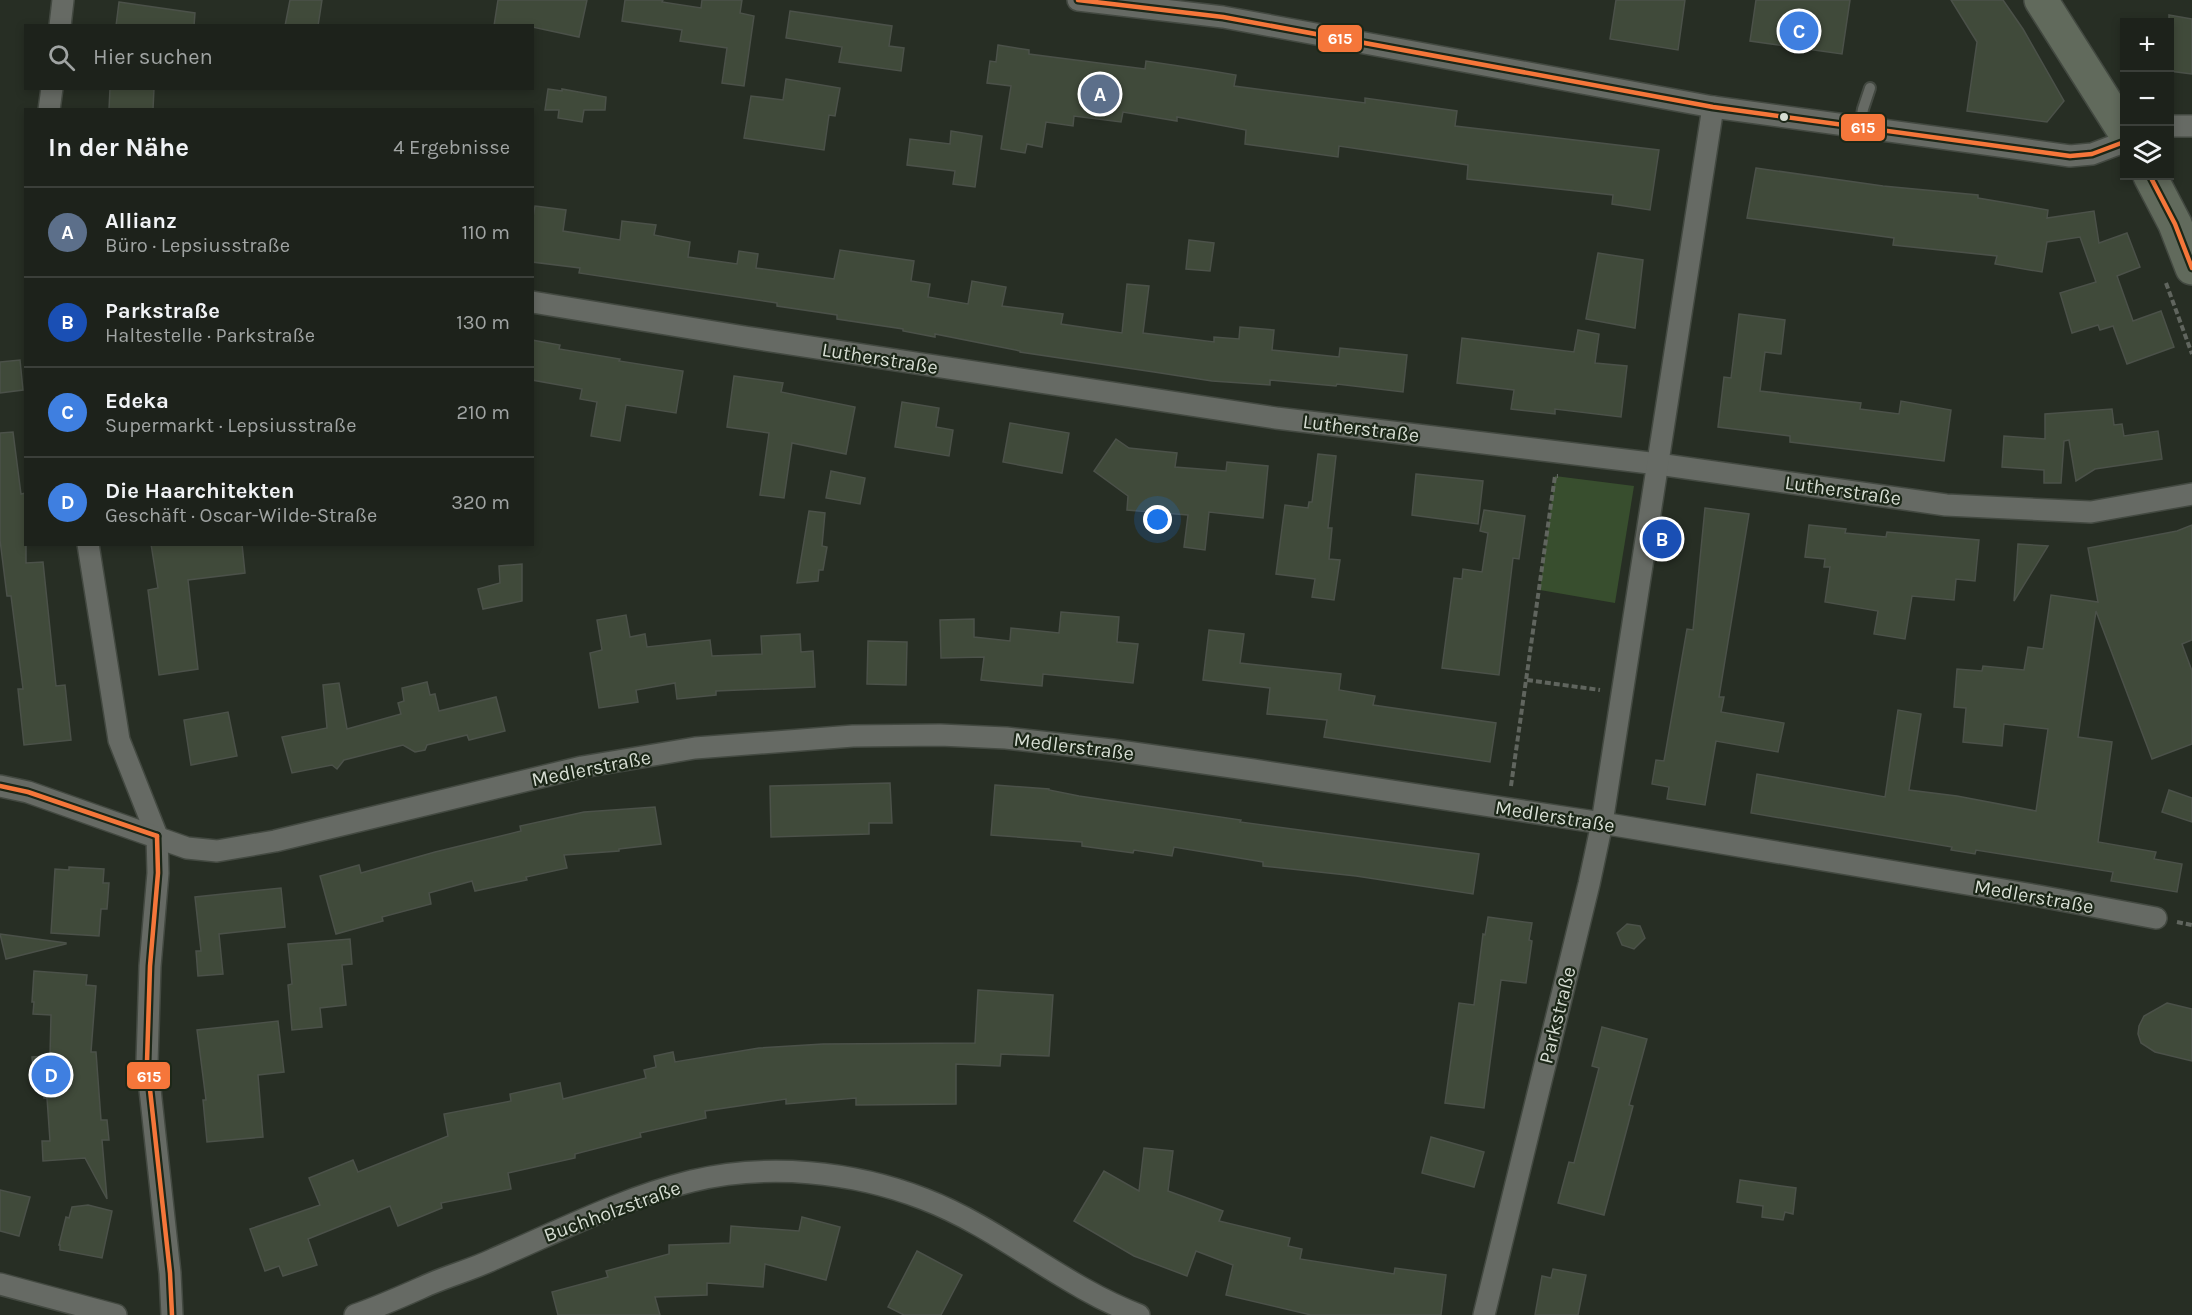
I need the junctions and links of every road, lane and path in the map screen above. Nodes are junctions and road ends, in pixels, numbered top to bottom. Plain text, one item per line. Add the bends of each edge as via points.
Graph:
1 (63, 0) edge
2 (1078, 0) edge
3 (2041, 0) edge
4 (60, 24) edge
5 (1870, 88) dead end
6 (52, 90) edge
7 (1713, 107) junction
8 (49, 108) edge
9 (2121, 126) edge
10 (2174, 126) edge
11 (2192, 126) edge
12 (1860, 127) junction
13 (2120, 144) edge
14 (2152, 180) edge
15 (2192, 268) edge
16 (534, 302) edge
17 (1658, 464) junction
18 (1555, 476) dead end
19 (2192, 494) edge
20 (88, 546) edge
21 (1527, 680) junction
22 (1601, 690) dead end
23 (0, 786) edge
24 (1511, 792) dead end
25 (1602, 823) junction
26 (157, 836) junction
27 (2156, 918) dead end
28 (0, 1284) edge
29 (116, 1315) edge
30 (172, 1315) edge
31 (355, 1315) edge
32 (1139, 1315) edge
33 (1484, 1315) edge

1 - 4 street
2 - 7 street via 1223,17
3 - 9 main road
5 - 12 lane
6 - 8 street
7 - 12 street
7 - 17 street, Parkstraße
10 - 11 street
12 - 13 street via 2070,156 2092,154
14 - 15 main road
16 - 17 street, Lutherstraße via 1276,418
17 - 19 street, Lutherstraße via 1946,505 2091,512
17 - 25 street, Parkstraße
18 - 21 path
20 - 26 street via 119,740
21 - 22 path
21 - 24 path
23 - 26 street, Medlerstraße
25 - 26 street, Medlerstraße via 1112,750 940,735 853,736 695,748 582,767 275,841 217,851 187,848
25 - 27 street, Medlerstraße
25 - 33 street, Parkstraße
26 - 30 street via 147,1062
28 - 29 street
31 - 32 street, Buchholzstraße via 647,1194 733,1174 789,1172 838,1176 925,1199

